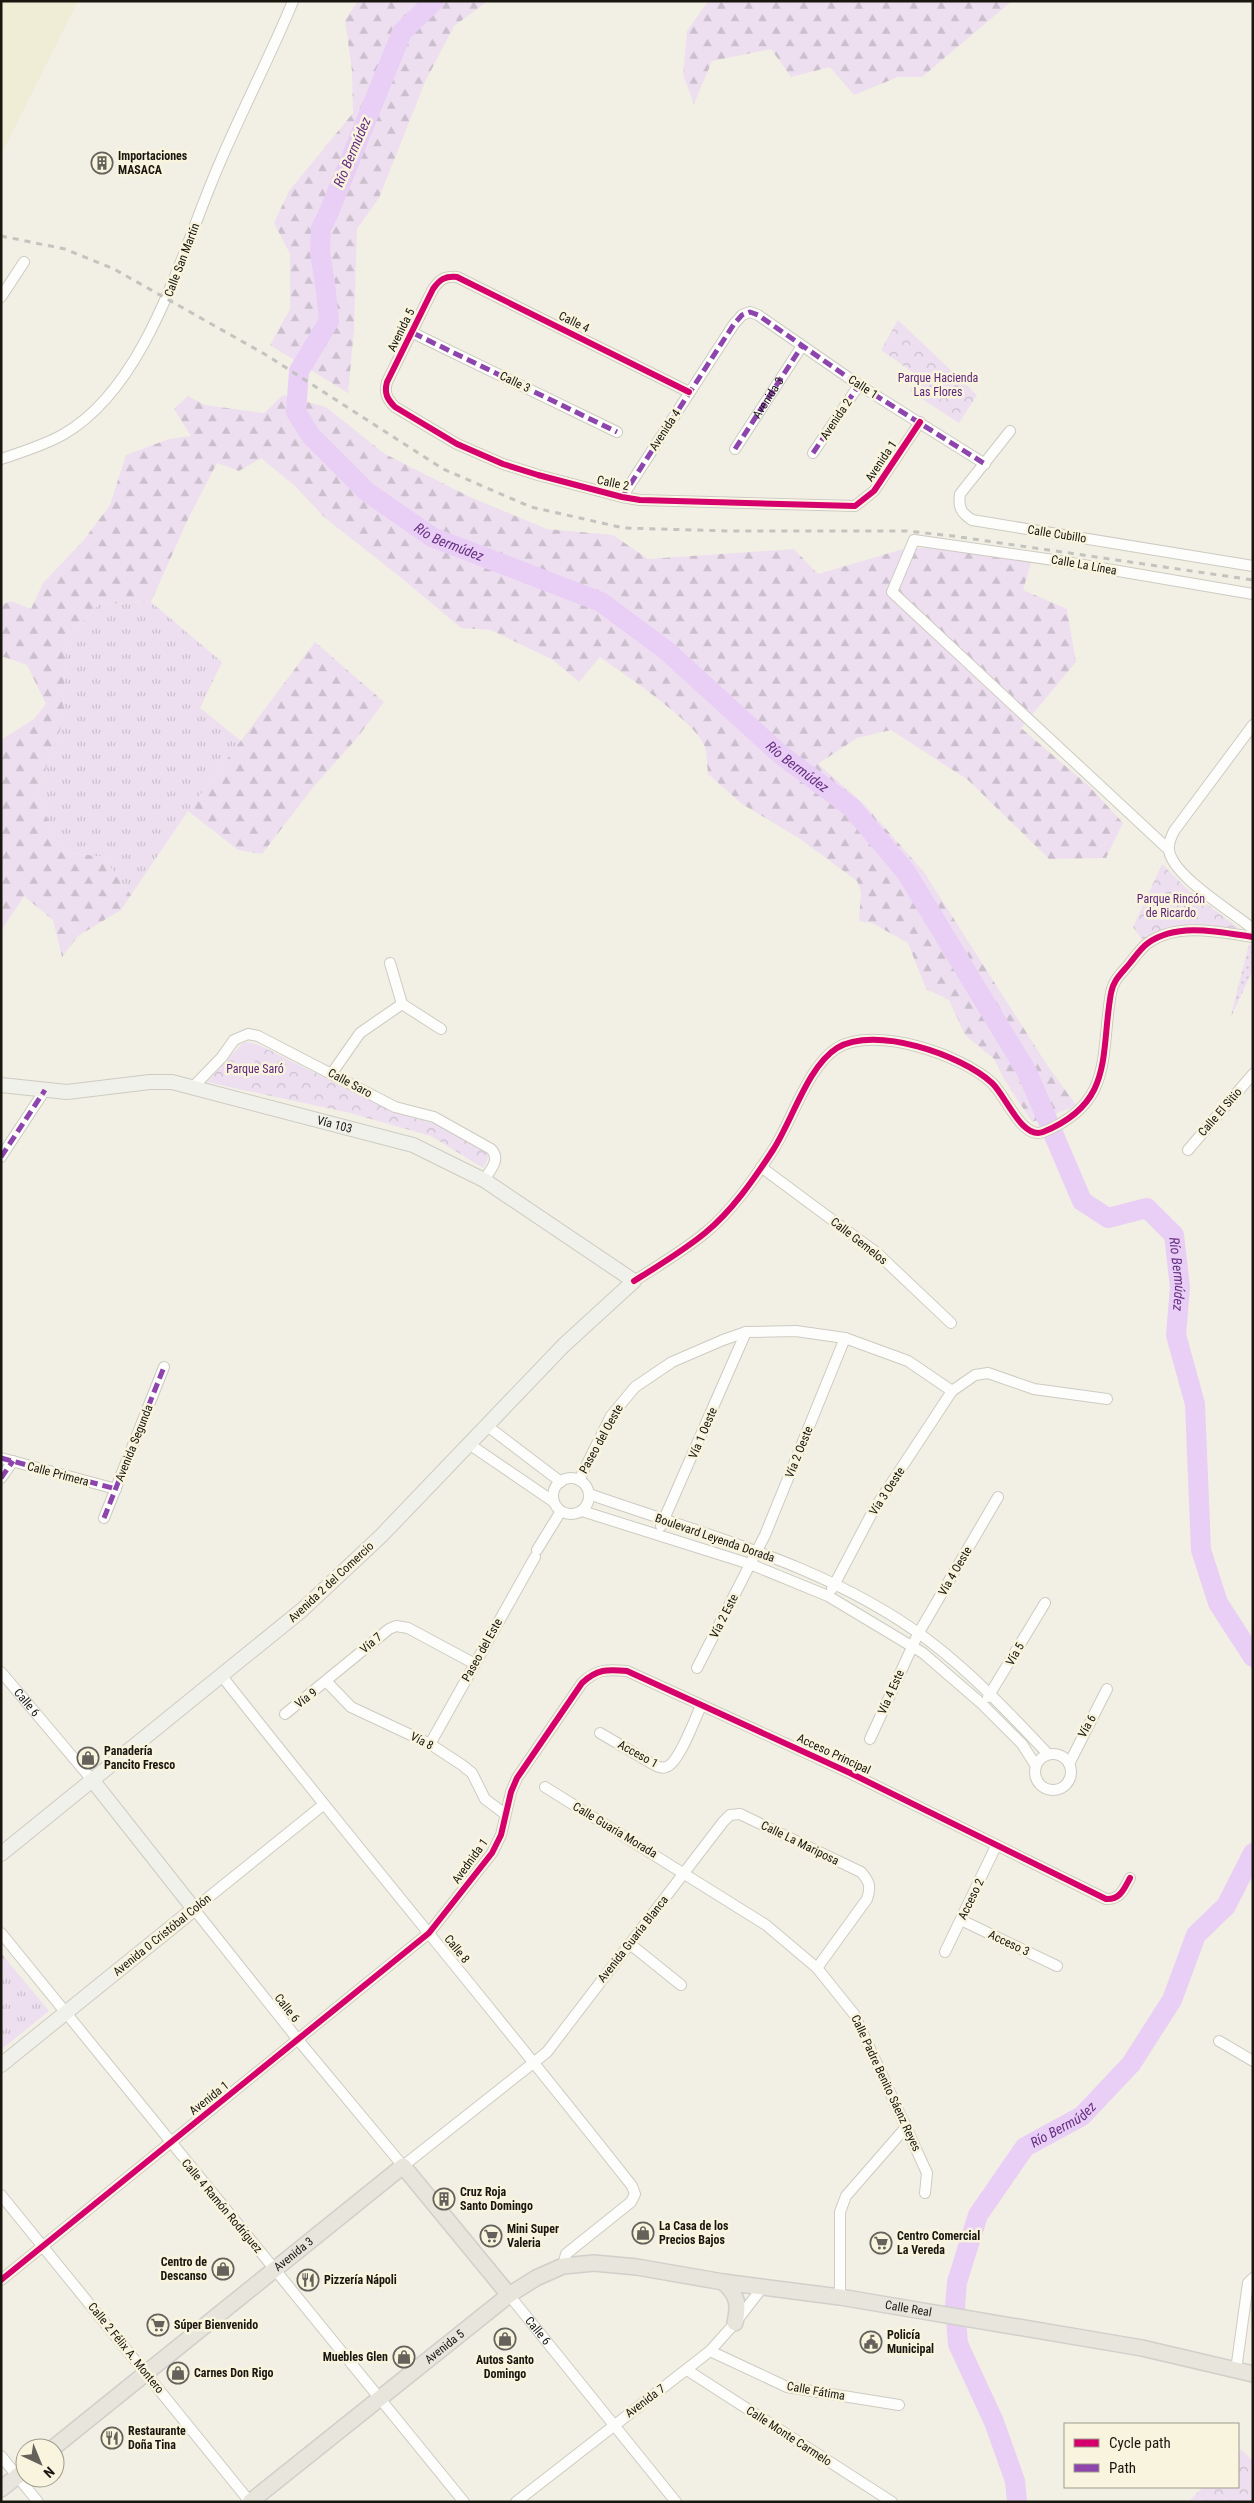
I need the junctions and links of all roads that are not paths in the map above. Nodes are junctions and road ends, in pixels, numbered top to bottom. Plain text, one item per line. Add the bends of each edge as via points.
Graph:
1 (292, 1) edge
2 (24, 262) dead end
3 (447, 276) joint
4 (1, 297) edge
5 (742, 315) joint
6 (413, 333) junction
7 (802, 346) junction
8 (859, 385) junction
9 (690, 392) junction
10 (388, 400) joint
11 (920, 422) junction
12 (1010, 431) dead end
13 (617, 432) dead end
14 (735, 450) dead end
15 (813, 453) dead end
16 (1, 459) edge
17 (985, 464) junction
18 (622, 497) junction
19 (855, 506) joint
20 (1253, 566) edge
21 (1253, 594) edge
22 (1253, 725) edge
23 (1168, 849) junction
24 (1253, 929) edge
25 (1253, 937) edge
26 (390, 963) dead end
27 (402, 1004) junction
28 (441, 1030) dead end
29 (332, 1073) junction
30 (1253, 1074) edge
31 (1, 1085) edge
32 (193, 1087) junction
33 (45, 1090) junction
34 (1188, 1150) dead end
35 (1, 1156) edge
36 (761, 1168) junction
37 (484, 1180) junction
38 (634, 1281) junction
39 (951, 1323) dead end
40 (746, 1332) junction
41 (845, 1338) junction
42 (164, 1367) dead end
43 (952, 1390) junction
44 (1107, 1399) dead end
45 (486, 1426) junction
46 (469, 1444) junction
47 (1, 1458) edge
48 (13, 1462) junction
49 (1, 1478) edge
50 (579, 1480) junction
51 (561, 1482) junction
52 (116, 1489) junction
53 (589, 1494) junction
54 (998, 1497) dead end
55 (554, 1502) junction
56 (561, 1511) junction
57 (582, 1511) junction
58 (104, 1518) dead end
59 (664, 1520) junction
60 (658, 1533) junction
61 (757, 1550) junction
62 (750, 1564) junction
63 (835, 1584) junction
64 (828, 1596) junction
65 (1045, 1603) dead end
66 (918, 1634) junction
67 (912, 1646) junction
68 (475, 1664) junction
69 (697, 1668) dead end
70 (1, 1672) edge
71 (222, 1675) junction
72 (327, 1682) junction
73 (1108, 1689) dead end
74 (992, 1694) junction
75 (982, 1704) junction
76 (701, 1706) junction
77 (285, 1714) dead end
78 (600, 1733) dead end
79 (870, 1739) dead end
80 (542, 1743) joint
81 (430, 1744) junction
82 (1048, 1754) junction
83 (1069, 1764) junction
84 (1036, 1766) junction
85 (93, 1781) junction
86 (546, 1787) dead end
87 (323, 1805) junction
88 (505, 1814) junction
89 (730, 1815) joint
90 (996, 1846) junction
91 (1, 1854) edge
92 (685, 1872) junction
93 (1130, 1878) dead end
94 (194, 1909) junction
95 (961, 1920) junction
96 (1, 1932) edge
97 (430, 1933) junction
98 (630, 1944) junction
99 (944, 1952) dead end
100 (1057, 1966) dead end
101 (817, 1968) junction
102 (681, 1985) dead end
103 (66, 2013) junction
104 (299, 2041) junction
105 (1219, 2041) dead end
106 (1253, 2061) edge
107 (535, 2062) junction
108 (1, 2065) edge
109 (907, 2126) junction
110 (170, 2143) junction
111 (403, 2166) junction
112 (925, 2193) dead end
113 (1, 2195) edge
114 (43, 2246) junction
115 (563, 2266) junction
116 (274, 2269) junction
117 (1253, 2278) edge
118 (1, 2280) edge
119 (722, 2282) junction
120 (762, 2288) junction
121 (509, 2295) junction
122 (840, 2297) junction
123 (735, 2323) junction
124 (710, 2351) junction
125 (687, 2370) junction
126 (1236, 2370) junction
127 (147, 2374) junction
128 (1253, 2374) edge
129 (380, 2399) junction
130 (899, 2404) dead end
131 (613, 2425) junction
132 (65, 2438) edge
133 (1, 2456) edge
134 (15, 2468) edge
135 (15, 2478) edge
136 (1, 2488) edge
137 (30, 2488) edge
138 (38, 2502) edge
139 (250, 2502) edge
140 (464, 2502) edge
141 (516, 2502) edge
142 (676, 2502) edge
143 (892, 2502) edge

1 - 16 street, Calle San Martín via 269,59 221,160 168,298 131,364 108,396 65,434
2 - 4 street
3 - 6 street, Avenida 5 via 439,280 433,289
3 - 9 street, Calle 4 via 457,277
5 - 7 street, Calle 1 via 750,312 758,315
5 - 9 street, Avenida 4
6 - 10 street, Avenida 5 via 387,382
6 - 13 street, Calle 3
7 - 8 street, Calle 1
7 - 14 street, Avenida 3
8 - 11 street, Calle 1
8 - 15 street, Avenida 2
9 - 18 street, Avenida 4
10 - 18 street, Calle 2 via 457,444 503,464
11 - 17 street, Calle 1
11 - 19 street, Avenida 1 via 874,491
12 - 17 street, Calle Cubillo
17 - 20 street, Calle Cubillo via 960,494 958,505 972,520
18 - 19 street, Calle 2
21 - 23 street, Calle La Línea via 914,540 892,592
22 - 23 street via 1174,831
23 - 24 street via 1185,876
25 - 36 street via 1191,930 1164,935 1147,943 1115,980 1104,1063 1095,1088 1077,1114 1041,1133 1031,1132 1021,1125 992,1083 967,1065 916,1045 864,1040 847,1042 822,1061
26 - 27 street
27 - 28 street
27 - 29 street via 360,1033
29 - 32 street, Calle Saro via 248,1034 234,1040
29 - 37 street, Calle Saro via 395,1107 434,1117 491,1149 496,1159
30 - 34 street, Calle El Sitio
31 - 33 main road, Vía 103
32 - 33 main road, Vía 103 via 172,1082 150,1082 84,1092
32 - 37 main road, Vía 103 via 413,1145
33 - 35 street
36 - 38 street via 706,1232
36 - 39 street, Calle Gemelos via 877,1253
37 - 38 main road, Vía 103
38 - 45 main road, Avenida 2 del Comercio via 564,1345
40 - 41 street, Paseo del Oeste via 796,1332
40 - 50 street, Paseo del Oeste via 672,1362 635,1386 611,1416
40 - 59 street, Vía 1 Oeste
41 - 43 street, Paseo del Oeste via 908,1361
41 - 61 street, Vía 2 Oeste
42 - 52 street, Avenida Segunda
43 - 44 street via 975,1376 988,1373 1034,1389
43 - 63 street, Vía 3 Oeste via 873,1511
45 - 46 main road, Avenida 2 del Comercio
45 - 51 street
46 - 55 street
46 - 71 main road, Avenida 2 del Comercio via 342,1574
47 - 48 street, Calle Primera
48 - 49 street
48 - 52 street, Calle Primera
50 - 51 street
50 - 53 street
51 - 55 street via 554,1490
52 - 58 street, Avenida Segunda
53 - 57 street
53 - 59 street, Boulevard Leyenda Dorada
54 - 66 street, Vía 4 Oeste
55 - 56 street
56 - 57 street via 571,1514
56 - 68 street, Paseo del Este
57 - 60 street, Boulevard Leyenda Dorada
59 - 60 street, Vía 1 Oeste
59 - 61 street, Boulevard Leyenda Dorada
60 - 62 street, Boulevard Leyenda Dorada
61 - 62 street, Vía 2 Oeste
61 - 63 street, Boulevard Leyenda Dorada
62 - 64 street, Boulevard Leyenda Dorada
62 - 69 street, Vía 2 Este
63 - 64 street, Vía 3 Oeste
63 - 66 street, Boulevard Leyenda Dorada
64 - 67 street, Boulevard Leyenda Dorada
65 - 74 street, Vía 5
66 - 67 street, Vía 4 Oeste
66 - 74 street, Boulevard Leyenda Dorada
67 - 75 street, Boulevard Leyenda Dorada
67 - 79 street, Vía 4 Este
68 - 72 street, Vía 7 via 408,1628 396,1626 382,1634
68 - 81 street, Paseo del Este
70 - 85 street, Calle 6
71 - 85 main road, Avenida 2 del Comercio
71 - 87 street, Calle 8
72 - 77 street, Vía 9
72 - 81 street, Vía 8 via 351,1707
73 - 83 street, Vía 6
74 - 75 street, Vía 5
74 - 82 street, Boulevard Leyenda Dorada
75 - 84 street, Boulevard Leyenda Dorada via 1022,1744
76 - 78 street, Acceso 1 via 676,1758 666,1767 651,1764
76 - 80 street, Acceso Principal via 627,1671 602,1669 582,1683
76 - 90 street, Acceso Principal
80 - 88 street, Avednida 1 via 517,1778
81 - 88 street, Vía 8 via 468,1769 485,1799
82 - 83 street, Boulevard Leyenda Dorada via 1060,1755
82 - 84 street
83 - 84 street, Boulevard Leyenda Dorada via 1068,1781 1053,1790 1038,1782
85 - 91 main road, Avenida 2 del Comercio
85 - 94 main road, Calle 6
86 - 92 street, Calle Guaria Morada
87 - 94 street, Avenida 0 Cristóbal Colón
87 - 97 street, Calle 8
88 - 97 street, Avednida 1 via 501,1835 492,1853
89 - 92 street, Avenida Guaria Blanca
89 - 101 street, Calle La Mariposa via 740,1814 861,1872 867,1879 870,1888 867,1899
90 - 93 street, Acceso Principal via 1106,1899 1114,1900 1119,1896
90 - 95 street, Acceso 2
92 - 98 street, Avenida Guaria Blanca
92 - 101 street, Calle Padre Benito Sáenz Reyes via 766,1925
94 - 103 main road, Avenida 0 Cristóbal Colón
94 - 104 street, Calle 6
95 - 99 street, Acceso 2
95 - 100 street, Acceso 3
96 - 103 street, Calle 4 Ramón Rodríguez
97 - 104 street, Avenida 1
97 - 107 street, Calle 8
98 - 102 street
98 - 107 street, Avenida Guaria Blanca
101 - 109 street, Calle Padre Benito Sáenz Reyes via 854,2014
103 - 108 main road, Avenida 0 Cristóbal Colón
103 - 110 street, Calle 4 Ramón Rodríguez
104 - 110 street, Avenida 1
104 - 111 street, Calle 6
105 - 106 street
107 - 111 street, Avenida 3
107 - 115 street, Calle 8 via 635,2194 631,2202 566,2254
109 - 112 street, Calle Padre Benito Sáenz Reyes via 927,2173
109 - 122 street via 846,2196 840,2212
110 - 114 street, Avenida 1
110 - 116 street, Calle 4 Ramón Rodríguez
111 - 116 main road, Avenida 3
111 - 121 main road, Calle 6
113 - 114 street, Calle 2 Félix A. Montero
114 - 118 street, Avenida 1
114 - 127 street, Calle 2 Félix A. Montero
115 - 119 main road, Calle Real via 594,2263 637,2267
115 - 121 main road, Avenida 5
116 - 127 main road, Avenida 3
116 - 129 street, Calle 4 Ramón Rodríguez
117 - 126 street via 1248,2283
119 - 120 main road, Calle Real
119 - 123 main road via 737,2299
120 - 122 main road, Calle Real
120 - 123 street, Avenida 7
121 - 129 main road, Avenida 5
121 - 131 street, Calle 6
122 - 126 main road, Calle Real via 1142,2348
123 - 124 street, Avenida 7
124 - 125 street, Avenida 7
124 - 130 street, Calle Fátima via 787,2387
125 - 131 street, Avenida 7
125 - 143 street, Calle Monte Carmelo
126 - 128 main road, Calle Real
127 - 132 main road, Avenida 3
127 - 139 street, Calle 2 Félix A. Montero
129 - 139 main road, Avenida 5
129 - 140 street, Calle 4 Ramón Rodríguez
131 - 141 street, Avenida 7
131 - 142 street, Calle 6
133 - 134 street
135 - 136 main road
137 - 138 street

